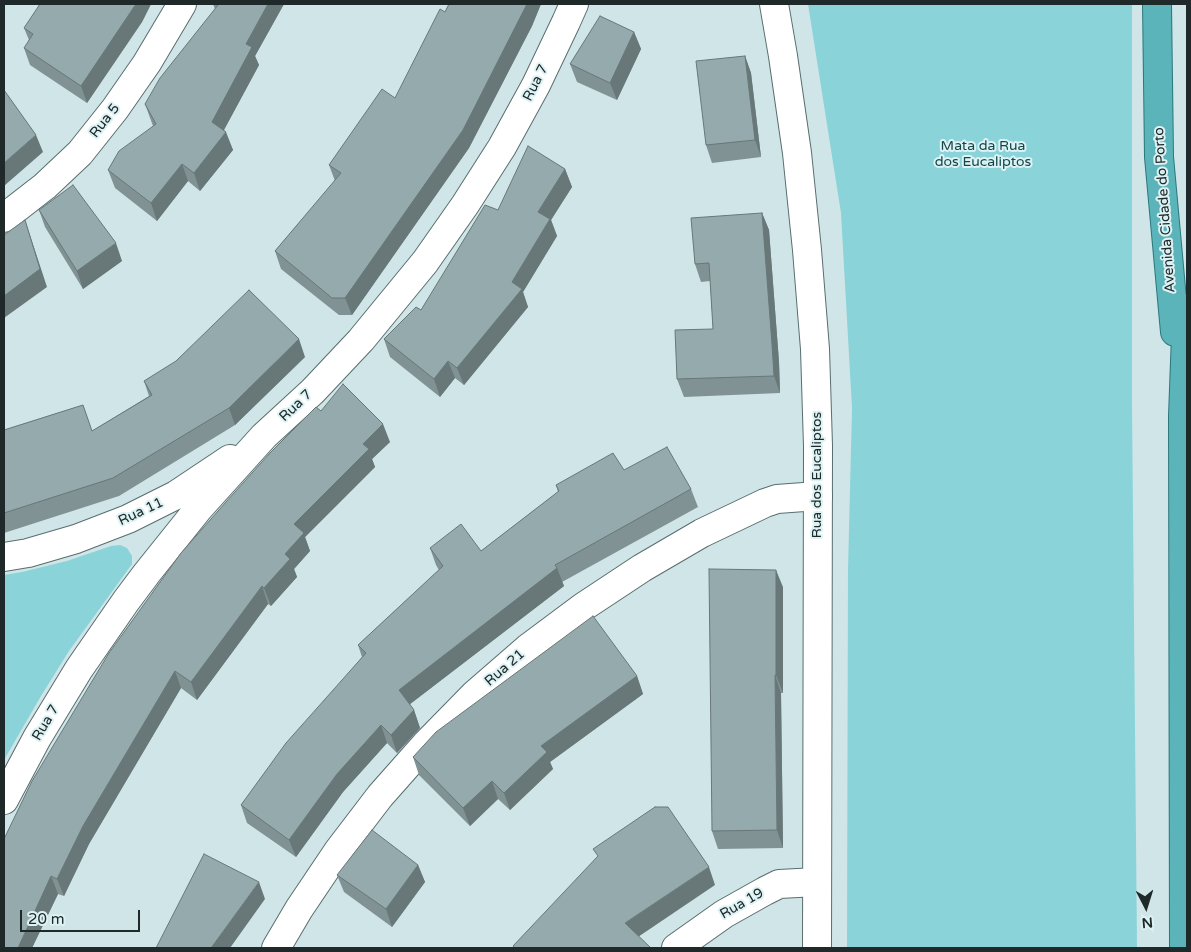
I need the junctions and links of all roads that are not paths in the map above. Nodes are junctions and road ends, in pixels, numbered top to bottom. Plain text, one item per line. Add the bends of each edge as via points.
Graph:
1 (182, 4) edge
2 (574, 4) edge
3 (774, 4) edge
4 (1157, 4) edge
5 (4, 218) edge
6 (1187, 308) edge
7 (1183, 416) junction
8 (264, 436) junction
9 (818, 496) junction
10 (4, 557) edge
11 (4, 800) edge
12 (817, 882) junction
13 (276, 948) edge
14 (676, 948) edge
15 (817, 948) edge
16 (1184, 948) edge

1 - 5 street, Rua 5 via 147,63 80,153
2 - 8 street, Rua 7 via 536,85 502,146 425,262 361,340
3 - 9 street, Rua dos Eucaliptos via 797,153 807,250 815,349
4 - 7 highway, Avenida Cidade do Porto via 1159,157
6 - 7 highway
7 - 16 highway
8 - 10 street, Rua 11 via 176,495 128,519 76,539
8 - 11 street, Rua 7 via 200,508 126,601 41,730
9 - 12 street, Rua dos Eucaliptos
9 - 13 street, Rua 21 via 777,499 702,533 583,607 528,648 475,694 380,796 338,851
12 - 14 street, Rua 19 via 779,884 765,890
12 - 15 street, Rua dos Eucaliptos

